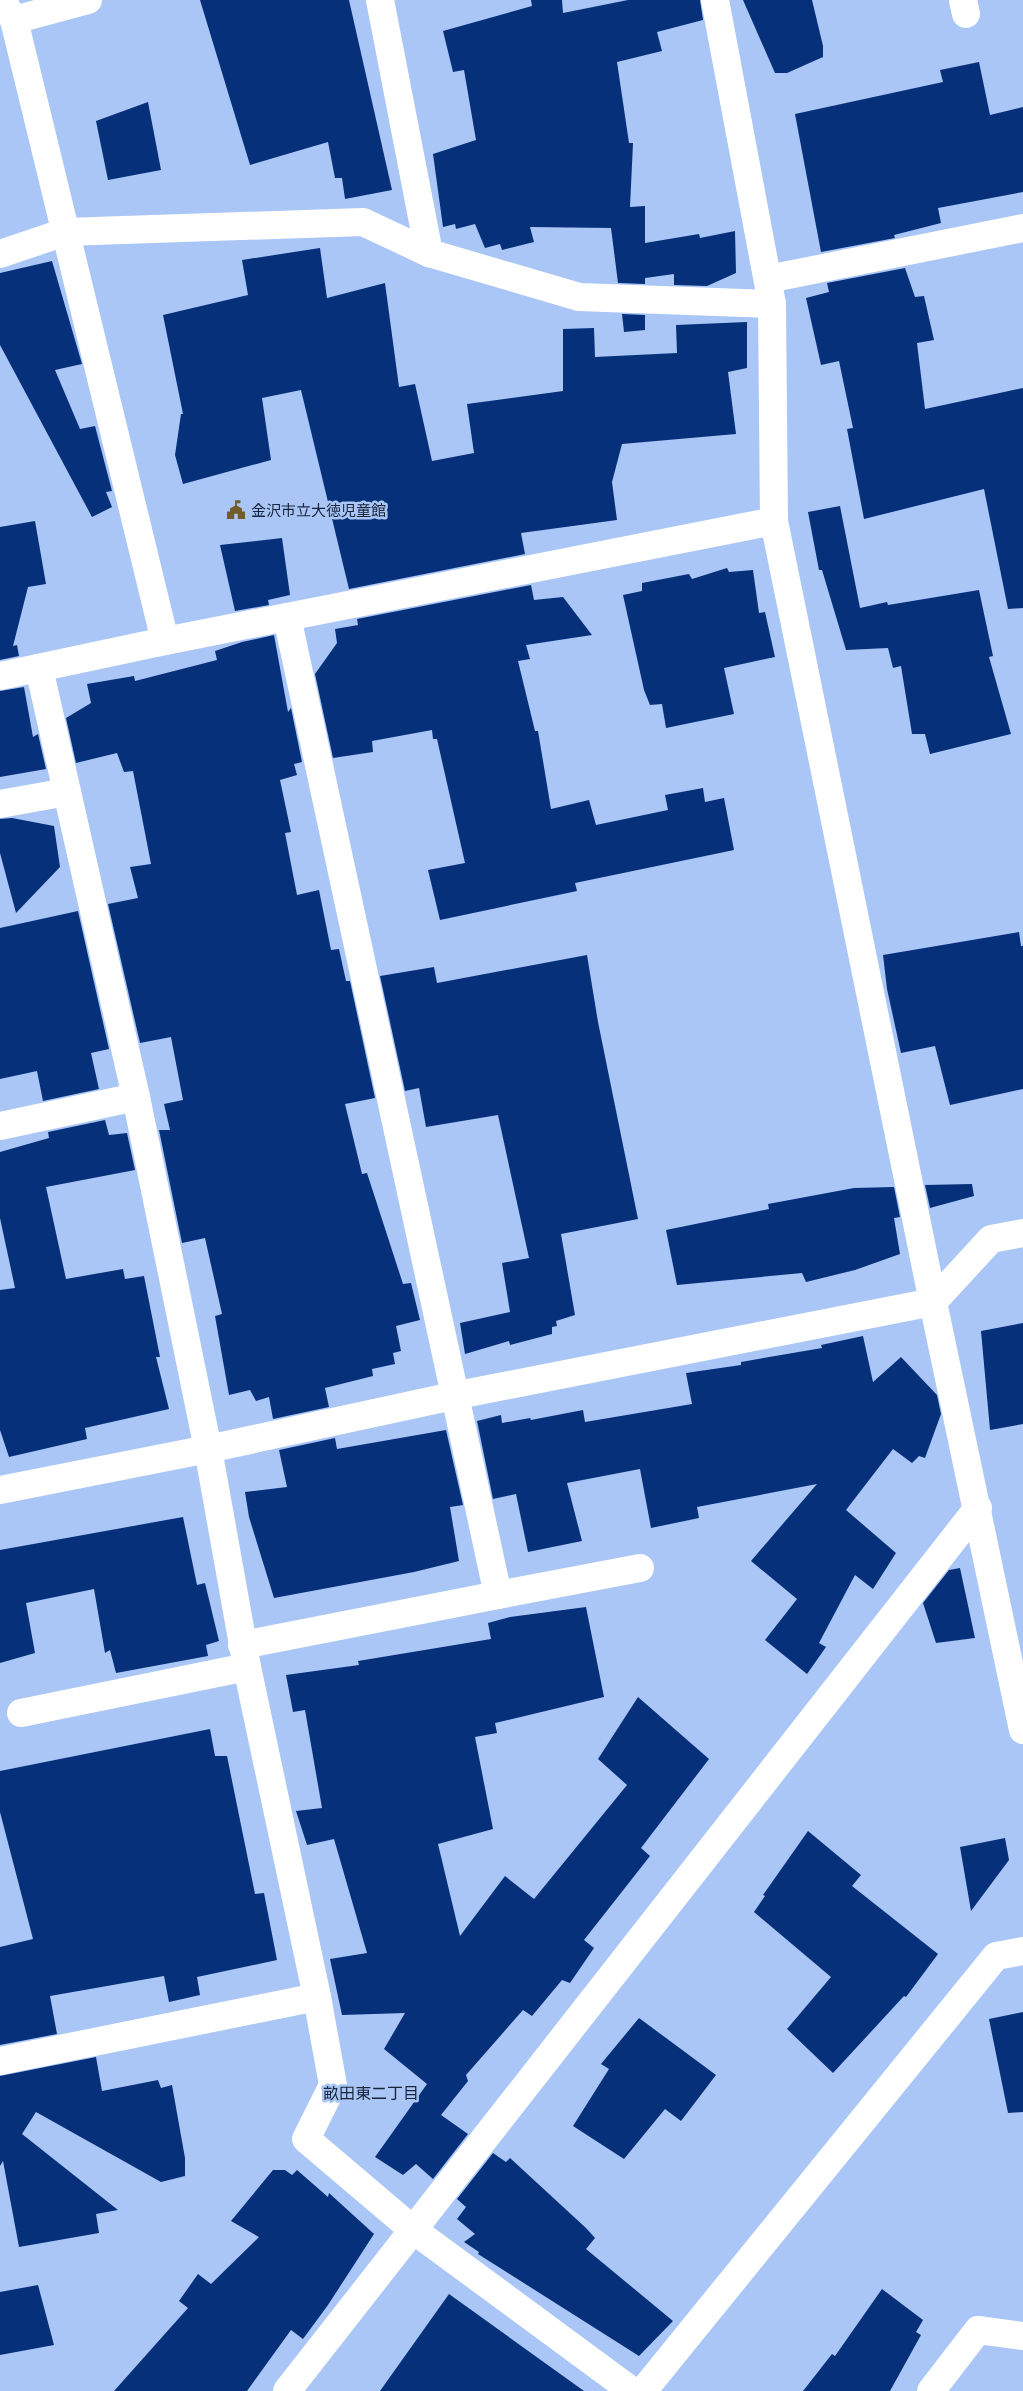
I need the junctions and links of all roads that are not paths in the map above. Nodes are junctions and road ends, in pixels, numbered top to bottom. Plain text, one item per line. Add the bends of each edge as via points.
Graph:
1 (88, 0) edge
2 (380, 0) edge
3 (715, 0) edge
4 (8, 10) edge
5 (1023, 228) edge
6 (65, 232) junction
7 (429, 253) junction
8 (0, 254) edge
9 (770, 292) junction
10 (774, 521) junction
11 (287, 617) junction
12 (165, 641) junction
13 (39, 668) junction
14 (0, 676) edge
15 (67, 792) junction
16 (0, 804) edge
17 (136, 1097) junction
18 (0, 1126) edge
19 (1023, 1233) edge
20 (933, 1302) junction
21 (453, 1396) junction
22 (208, 1449) junction
23 (0, 1490) edge
24 (978, 1508) junction
25 (640, 1568) dead end
26 (498, 1595) junction
27 (245, 1656) junction
28 (21, 1713) dead end
29 (1022, 1717) edge
30 (1023, 1951) edge
31 (317, 1997) junction
32 (0, 2061) edge
33 (412, 2229) junction
34 (1023, 2336) edge
35 (287, 2391) edge
36 (632, 2391) edge
37 (643, 2391) edge
38 (931, 2391) edge

1 - 4 street
2 - 7 street
3 - 9 street
4 - 6 street
5 - 9 street
6 - 7 street via 363,222
6 - 8 street
6 - 12 street
7 - 9 street via 579,297
9 - 10 street
10 - 11 street
10 - 20 street
11 - 12 street
11 - 21 street
12 - 13 street
13 - 14 street
13 - 15 street
15 - 16 street
15 - 17 street
17 - 18 street
17 - 22 street
19 - 20 street via 991,1239
20 - 21 street
20 - 24 street
21 - 22 street
21 - 26 street
22 - 23 street
22 - 27 street
24 - 29 street
24 - 33 street
25 - 26 street
26 - 27 street
27 - 28 street
27 - 31 street
30 - 37 street via 996,1956
31 - 32 street
31 - 33 street via 333,2085 306,2139
33 - 35 street
33 - 36 street
34 - 38 street via 978,2330

